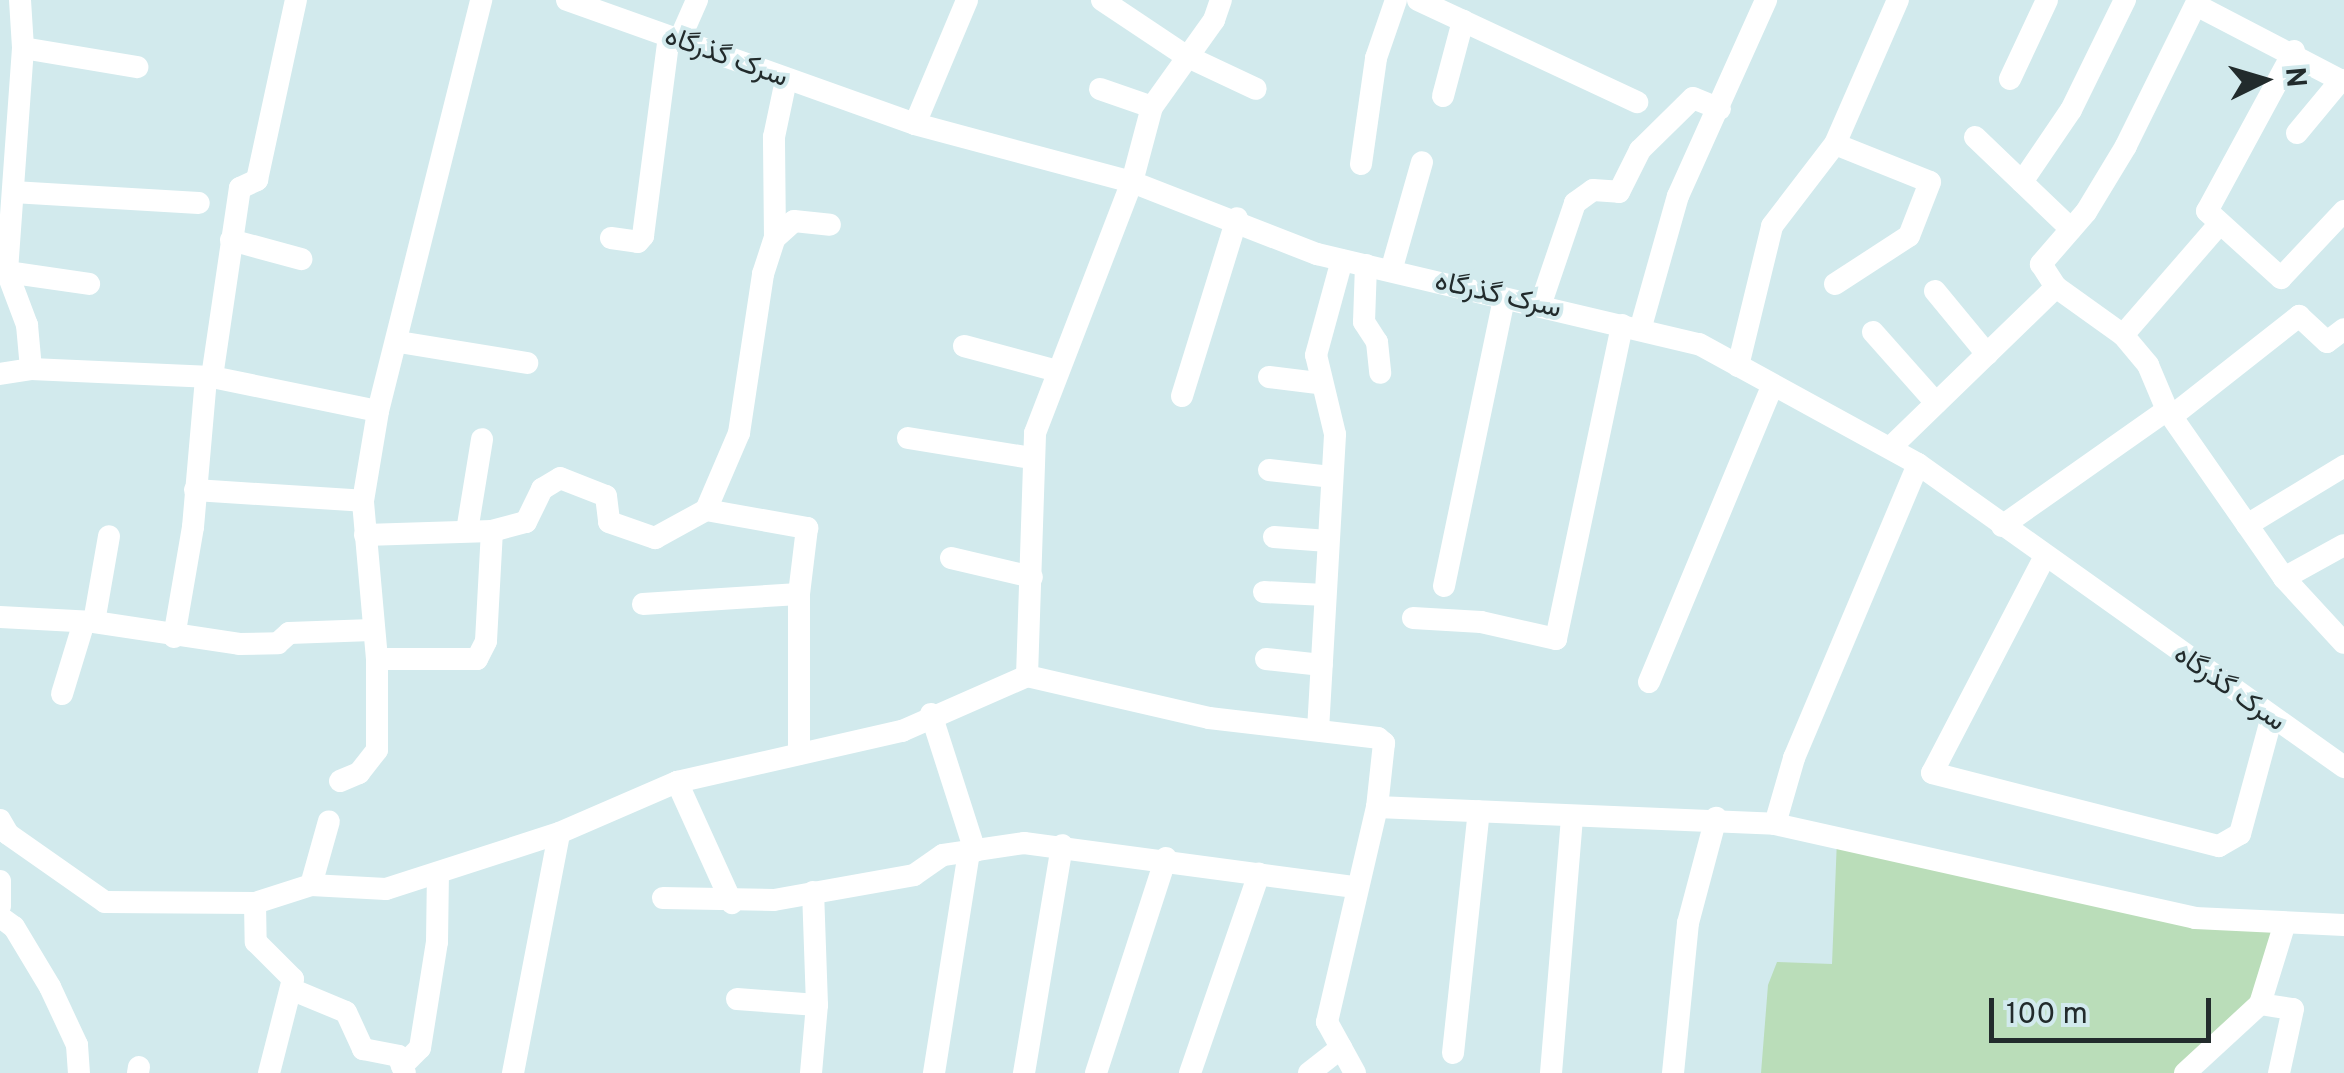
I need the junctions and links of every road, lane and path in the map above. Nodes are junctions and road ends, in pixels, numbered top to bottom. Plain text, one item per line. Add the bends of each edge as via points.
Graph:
1 (20, 0) edge
2 (296, 0) edge
3 (481, 0) edge
4 (567, 0) edge
5 (697, 0) edge
6 (966, 0) edge
7 (1102, 0) edge
8 (1220, 0) edge
9 (1396, 0) edge
10 (1418, 0) edge
11 (1766, 0) edge
12 (1898, 0) edge
13 (2047, 0) edge
14 (2126, 0) edge
15 (2197, 2) edge
16 (1463, 21) junction
17 (674, 39) junction
18 (23, 48) junction
19 (2294, 51) junction
20 (1186, 56) junction
21 (136, 67) dead end
22 (2010, 79) dead end
23 (786, 80) junction
24 (2343, 81) edge
25 (9, 86) edge
26 (1100, 88) dead end
27 (1256, 89) dead end
28 (1444, 96) dead end
29 (1636, 102) dead end
30 (1152, 107) junction
31 (1720, 108) junction
32 (915, 124) junction
33 (2298, 133) dead end
34 (1975, 138) dead end
35 (1835, 144) junction
36 (1422, 162) dead end
37 (1361, 164) dead end
38 (1132, 182) junction
39 (2022, 182) junction
40 (14, 192) junction
41 (199, 203) dead end
42 (2344, 211) edge
43 (1237, 218) junction
44 (830, 225) dead end
45 (2071, 229) junction
46 (2215, 229) dead end
47 (611, 238) dead end
48 (775, 238) junction
49 (231, 240) junction
50 (302, 259) dead end
51 (1342, 260) junction
52 (1366, 265) junction
53 (1391, 271) junction
54 (7, 272) junction
55 (89, 284) dead end
56 (1834, 284) dead end
57 (2056, 288) junction
58 (1936, 291) dead end
59 (1504, 298) junction
60 (1540, 306) junction
61 (1631, 328) junction
62 (2344, 329) edge
63 (1873, 332) dead end
64 (2123, 335) junction
65 (399, 342) junction
66 (964, 346) dead end
67 (1987, 354) junction
68 (528, 363) dead end
69 (1738, 366) junction
70 (31, 368) junction
71 (1057, 371) junction
72 (1380, 373) dead end
73 (0, 374) edge
74 (1269, 377) dead end
75 (209, 378) junction
76 (1318, 383) junction
77 (1772, 386) junction
78 (1182, 396) dead end
79 (1936, 403) junction
80 (378, 411) junction
81 (2170, 413) junction
82 (908, 438) dead end
83 (482, 439) dead end
84 (1891, 446) junction
85 (1032, 458) junction
86 (1918, 464) junction
87 (2344, 466) edge
88 (1269, 470) dead end
89 (1331, 477) junction
90 (195, 490) junction
91 (363, 501) junction
92 (706, 510) junction
93 (2247, 525) junction
94 (2002, 526) junction
95 (467, 531) junction
96 (492, 531) junction
97 (365, 535) junction
98 (108, 536) dead end
99 (1274, 537) dead end
100 (1328, 541) junction
101 (2344, 545) edge
102 (950, 558) dead end
103 (2044, 558) junction
104 (1032, 577) junction
105 (2284, 578) junction
106 (1444, 586) dead end
107 (1264, 592) dead end
108 (799, 594) junction
109 (1325, 595) junction
110 (643, 604) dead end
111 (0, 617) edge
112 (1413, 618) dead end
113 (89, 622) junction
114 (372, 630) junction
115 (174, 637) junction
116 (2344, 643) edge
117 (377, 659) junction
118 (1266, 660) dead end
119 (1322, 665) junction
120 (1027, 676) junction
121 (1649, 682) dead end
122 (62, 694) dead end
123 (931, 714) junction
124 (2271, 720) junction
125 (1318, 730) junction
126 (799, 754) junction
127 (2344, 767) edge
128 (340, 781) dead end
129 (677, 782) junction
130 (1377, 806) junction
131 (1480, 811) junction
132 (1572, 816) junction
133 (1716, 818) junction
134 (0, 820) edge
135 (329, 821) dead end
136 (1775, 824) junction
137 (559, 834) junction
138 (1062, 845) junction
139 (972, 852) junction
140 (1166, 858) junction
141 (438, 873) junction
142 (1259, 874) junction
143 (0, 881) edge
144 (311, 886) junction
145 (1354, 887) junction
146 (814, 892) junction
147 (662, 898) dead end
148 (732, 903) junction
149 (255, 904) junction
150 (0, 906) edge
151 (0, 916) edge
152 (2344, 925) edge
153 (2284, 926) junction
154 (293, 990) junction
155 (737, 999) dead end
156 (2260, 1004) junction
157 (817, 1005) junction
158 (1342, 1048) junction
159 (1454, 1053) dead end
160 (403, 1069) edge
161 (79, 1073) edge
162 (269, 1073) edge
163 (513, 1073) edge
164 (810, 1073) edge
165 (934, 1073) edge
166 (1024, 1073) edge
167 (1096, 1073) edge
168 (1190, 1073) edge
169 (1309, 1073) edge
170 (1356, 1073) edge
171 (1551, 1073) edge
172 (1674, 1073) edge
173 (2185, 1073) edge
174 (2279, 1073) edge

1 - 18 street
2 - 49 street via 257,180 240,188
3 - 65 street
4 - 17 street, سرک گذرگاه
5 - 17 street
6 - 32 street
7 - 20 street
8 - 20 street via 1214,20
9 - 37 street via 1376,58
10 - 16 street
11 - 31 street
12 - 35 street
13 - 22 street
14 - 39 street via 2072,110
15 - 19 street
15 - 45 street via 2126,146
16 - 28 street
16 - 29 street
17 - 23 street, سرک گذرگاه
17 - 47 street via 643,236 638,242
18 - 21 street
18 - 25 street
19 - 24 street
19 - 42 street via 2207,212 2281,278
20 - 27 street
20 - 30 street
23 - 32 street, سرک گذرگاه
23 - 48 street via 774,136
24 - 33 street
25 - 40 street
26 - 30 street
30 - 38 street
31 - 60 street via 1693,98 1640,150 1620,192 1593,190 1575,203
31 - 61 street via 1678,196
32 - 38 street, سرک گذرگاه
34 - 39 street
35 - 56 street via 1930,182 1909,236
35 - 69 street via 1772,226
36 - 53 street
38 - 43 street, سرک گذرگاه
38 - 71 street
39 - 45 street
40 - 41 street
40 - 54 street
43 - 51 street, سرک گذرگاه
43 - 78 street
44 - 48 street via 794,220
45 - 57 street via 2041,264
46 - 64 street
48 - 92 street via 763,274 740,433
49 - 50 street
49 - 75 street
51 - 52 street, سرک گذرگاه
51 - 76 street via 1316,355
52 - 53 street, سرک گذرگاه
52 - 72 street via 1364,322 1377,342
53 - 59 street, سرک گذرگاه
54 - 55 street
54 - 70 street via 27,325
57 - 64 street
57 - 67 street
58 - 67 street
59 - 60 street, سرک گذرگاه
59 - 106 street
60 - 61 street, سرک گذرگاه
61 - 69 street, سرک گذرگاه via 1699,344
61 - 112 street via 1556,639 1481,622
62 - 81 street via 2327,342 2299,316
63 - 79 street
64 - 81 street via 2148,364
65 - 68 street
65 - 80 street
66 - 71 street
67 - 79 street
69 - 77 street, سرک گذرگاه
70 - 73 street
70 - 75 street
71 - 85 street
74 - 76 street
75 - 80 street
75 - 90 street
76 - 89 street via 1334,412
77 - 84 street, سرک گذرگاه
77 - 121 street
79 - 84 street
80 - 91 street
81 - 93 street
81 - 94 street
82 - 85 street
83 - 95 street
84 - 86 street, سرک گذرگاه
85 - 104 street
86 - 94 street, سرک گذرگاه
86 - 136 street via 1794,758
87 - 93 street
88 - 89 street
89 - 100 street
90 - 91 street
90 - 115 street
91 - 97 street
92 - 96 street via 655,538 609,522 606,496 560,478 542,489 526,522
92 - 108 street via 806,528
93 - 105 street
94 - 103 street, سرک گذرگاه
95 - 96 street
95 - 97 street
96 - 117 street via 486,641 477,658
97 - 114 street
98 - 113 street
99 - 100 street
100 - 109 street
101 - 105 street
102 - 104 street
103 - 124 street, سرک گذرگاه
103 - 124 street via 1932,772 2220,846 2240,834
104 - 120 street
105 - 116 street
107 - 109 street
108 - 110 street
108 - 126 street
109 - 119 street
111 - 113 street
113 - 115 street
113 - 122 street
114 - 115 street via 289,633 278,644
114 - 117 street
117 - 128 street via 377,750 359,773
118 - 119 street
119 - 125 street
120 - 123 street
120 - 125 street via 1209,718
123 - 126 street via 902,731
123 - 139 street
124 - 127 street, سرک گذرگاه
125 - 130 street via 1384,743
126 - 129 street
129 - 137 street
129 - 148 street
130 - 131 street
130 - 145 street
131 - 132 street
131 - 159 street
132 - 133 street
132 - 171 street
133 - 136 street
133 - 172 street via 1688,922
134 - 149 street via 8,834 105,902
135 - 144 street
136 - 153 street via 2196,918
137 - 141 street
137 - 163 street
138 - 139 street via 1024,842
138 - 140 street
138 - 166 street
139 - 146 street via 943,856 914,875
139 - 165 street
140 - 142 street
140 - 167 street
141 - 144 street via 386,888
141 - 160 street via 437,942 420,1048
142 - 145 street
142 - 168 street
143 - 150 street
144 - 149 street
145 - 158 street via 1327,1022
146 - 148 street
146 - 157 street
147 - 148 street
149 - 154 street via 256,942 293,979
151 - 161 street via 14,926 50,987 77,1045
152 - 153 street
153 - 156 street
154 - 160 street via 346,1012 363,1049 398,1056
154 - 162 street
155 - 157 street
156 - 173 street
156 - 174 street via 2294,1009
157 - 164 street
158 - 169 street
158 - 170 street

